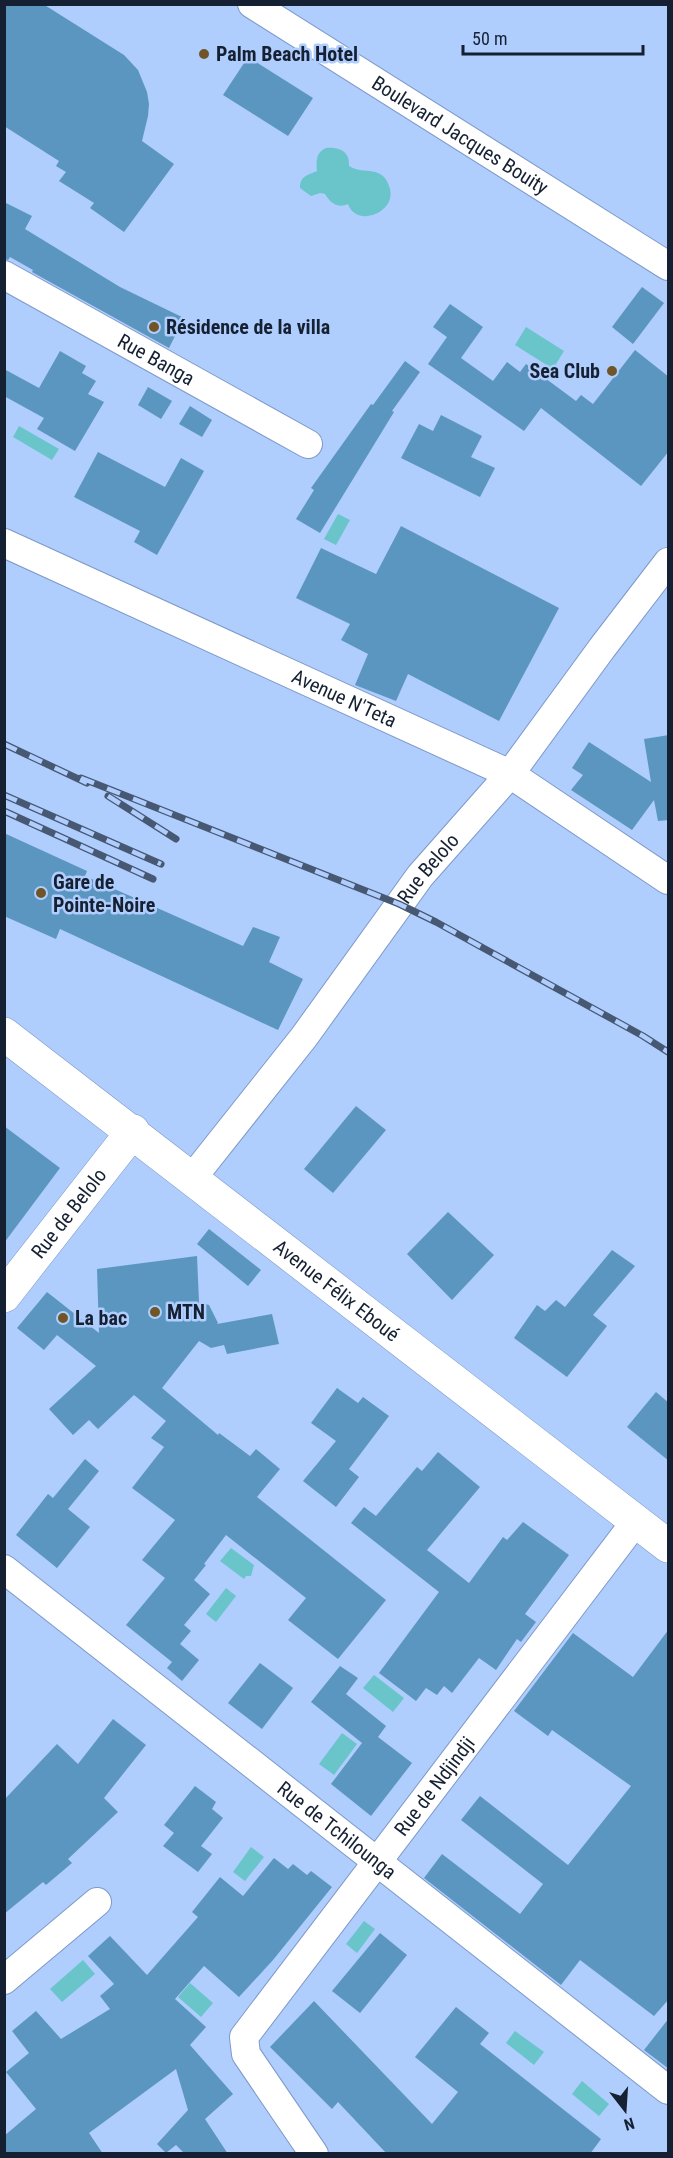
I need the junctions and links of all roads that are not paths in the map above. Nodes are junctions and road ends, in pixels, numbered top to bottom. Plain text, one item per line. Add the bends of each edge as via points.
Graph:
1 (252, 4) edge
2 (669, 266) edge
3 (4, 274) edge
4 (308, 444) dead end
5 (4, 543) edge
6 (669, 562) edge
7 (510, 774) junction
8 (669, 880) edge
9 (4, 1034) edge
10 (133, 1131) junction
11 (193, 1177) junction
12 (4, 1296) edge
13 (636, 1521) junction
14 (669, 1546) edge
15 (4, 1569) edge
16 (377, 1862) junction
17 (97, 1902) dead end
18 (4, 1980) edge
19 (669, 2090) edge
20 (314, 2154) edge

1 - 2 street, Boulevard Jacques Bouity
3 - 4 street, Rue Banga
5 - 7 street, Avenue N'Teta
6 - 7 street, Rue Belolo
7 - 8 street, Avenue N'Teta
7 - 11 street, Rue Belolo via 420,876 304,1037
9 - 10 street, Avenue Félix Eboué
10 - 11 street, Avenue Félix Eboué
10 - 12 street, Rue de Belolo
11 - 13 street, Avenue Félix Eboué
13 - 14 street, Avenue Félix Eboué
13 - 16 street, Rue de Ndjindji
15 - 16 street, Rue de Tchilounga
16 - 19 street, Rue de Tchilounga
16 - 20 street, Rue de Ndjindji via 244,2037 246,2054
17 - 18 street

